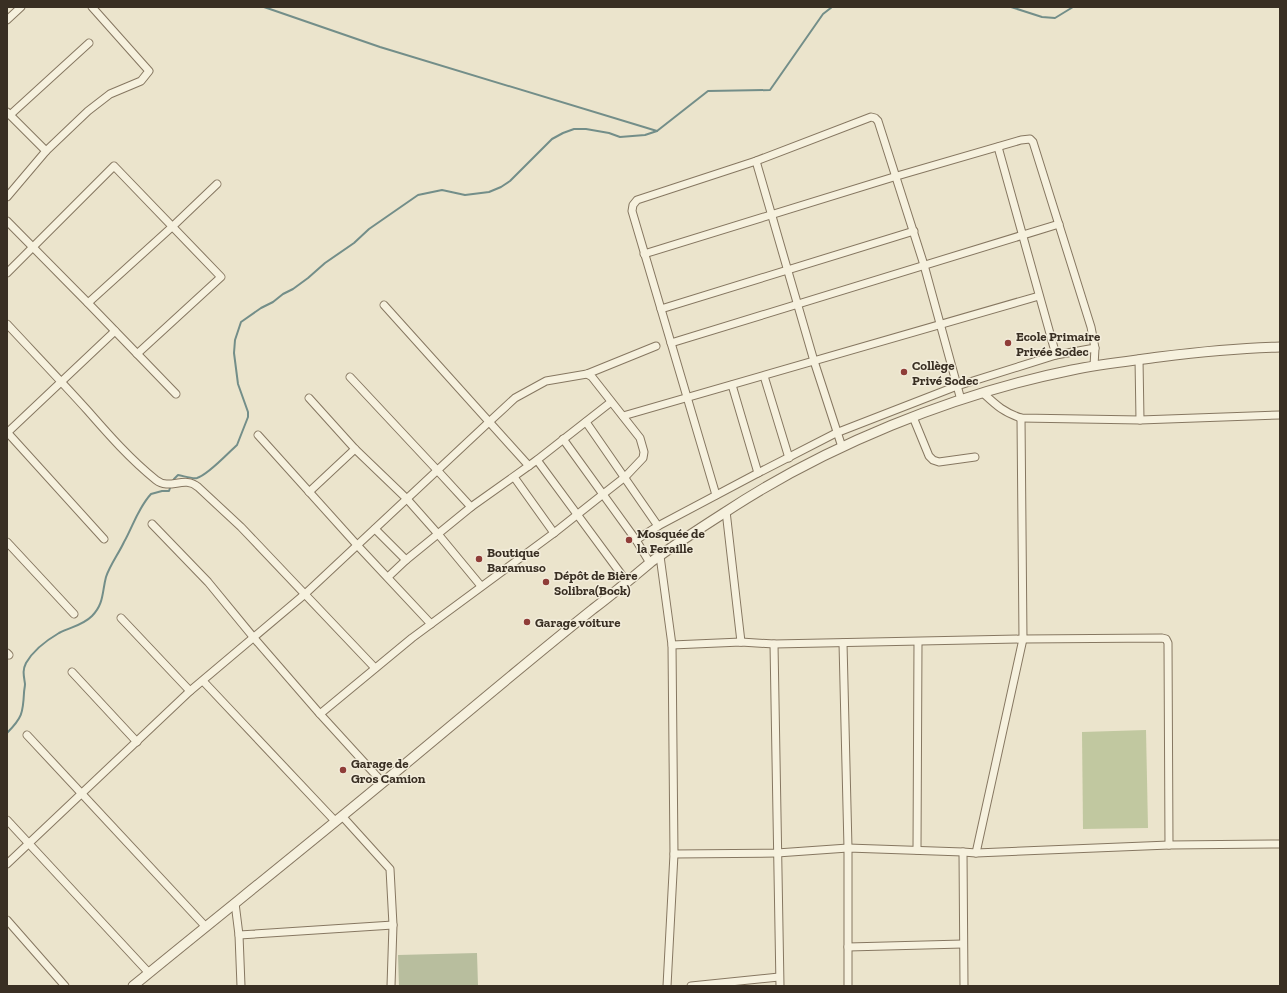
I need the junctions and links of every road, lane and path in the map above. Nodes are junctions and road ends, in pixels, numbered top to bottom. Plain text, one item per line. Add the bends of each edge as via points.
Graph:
1 (21, 7) edge
2 (92, 7) edge
3 (7, 20) edge
4 (89, 43) dead end
5 (8, 113) edge
6 (998, 147) junction
7 (46, 151) junction
8 (756, 161) junction
9 (897, 176) junction
10 (216, 184) dead end
11 (7, 197) edge
12 (771, 215) junction
13 (7, 221) edge
14 (1059, 224) junction
15 (173, 226) junction
16 (914, 231) junction
17 (1022, 235) junction
18 (33, 247) junction
19 (644, 254) junction
20 (924, 265) junction
21 (787, 271) junction
22 (7, 273) edge
23 (1039, 296) junction
24 (88, 303) junction
25 (798, 304) junction
26 (384, 305) dead end
27 (661, 309) junction
28 (7, 324) edge
29 (941, 325) junction
30 (115, 331) junction
31 (671, 342) junction
32 (656, 346) dead end
33 (1280, 347) edge
34 (1095, 348) junction
35 (137, 354) junction
36 (1056, 355) junction
37 (1139, 359) junction
38 (814, 361) junction
39 (1094, 366) junction
40 (587, 374) junction
41 (764, 376) junction
42 (350, 377) dead end
43 (61, 382) junction
44 (732, 385) junction
45 (957, 386) junction
46 (983, 393) junction
47 (176, 394) dead end
48 (309, 398) dead end
49 (688, 398) junction
50 (961, 400) junction
51 (611, 402) junction
52 (1280, 415) edge
53 (623, 416) junction
54 (913, 416) junction
55 (1021, 418) junction
56 (1140, 420) junction
57 (489, 422) junction
58 (586, 422) junction
59 (7, 432) edge
60 (836, 433) junction
61 (258, 435) dead end
62 (563, 439) junction
63 (842, 447) junction
64 (355, 449) junction
65 (975, 457) dead end
66 (789, 458) junction
67 (537, 460) junction
68 (529, 466) junction
69 (437, 470) junction
70 (758, 473) junction
71 (514, 477) junction
72 (625, 477) junction
73 (309, 492) junction
74 (602, 495) junction
75 (716, 495) junction
76 (407, 499) junction
77 (471, 507) junction
78 (726, 511) junction
79 (578, 514) junction
80 (152, 524) dead end
81 (658, 526) junction
82 (375, 529) junction
83 (554, 533) junction
84 (438, 534) junction
85 (104, 539) dead end
86 (636, 540) junction
87 (7, 542) edge
88 (357, 545) junction
89 (660, 556) junction
90 (406, 560) junction
91 (650, 563) junction
92 (388, 577) junction
93 (627, 582) junction
94 (481, 586) junction
95 (304, 594) junction
96 (74, 614) dead end
97 (121, 618) dead end
98 (431, 624) junction
99 (254, 638) junction
100 (1023, 639) junction
101 (741, 642) junction
102 (918, 642) junction
103 (843, 643) junction
104 (774, 644) junction
105 (672, 645) junction
106 (375, 668) junction
107 (72, 672) dead end
108 (202, 681) junction
109 (190, 691) junction
110 (320, 714) junction
111 (27, 735) dead end
112 (137, 742) junction
113 (383, 783) junction
114 (82, 794) junction
115 (338, 819) junction
116 (7, 820) edge
117 (30, 843) junction
118 (1280, 844) edge
119 (1169, 845) junction
120 (848, 848) junction
121 (917, 850) junction
122 (963, 852) junction
123 (777, 853) junction
124 (976, 853) junction
125 (674, 854) junction
126 (7, 864) edge
127 (234, 903) junction
128 (7, 920) edge
129 (393, 925) junction
130 (206, 927) junction
131 (239, 936) junction
132 (964, 944) junction
133 (848, 947) junction
134 (149, 973) junction
135 (779, 977) junction
136 (65, 986) edge
137 (133, 986) edge
138 (240, 986) edge
139 (391, 986) edge
140 (668, 986) edge
141 (691, 986) edge
142 (780, 986) edge
143 (848, 986) edge
144 (964, 986) edge

1 - 3 street
2 - 7 street via 149,72 141,81 110,94 88,110
4 - 5 street
5 - 7 street
6 - 9 street
6 - 14 street via 1026,139 1033,142
6 - 17 street
7 - 11 street
8 - 9 street via 871,117 878,121
8 - 12 street
8 - 19 street via 637,200 632,211
9 - 12 street
9 - 16 street
10 - 15 street
12 - 19 street
12 - 21 street
13 - 18 street
14 - 17 street
14 - 34 street via 1091,327
15 - 18 street via 114,166
15 - 24 street
15 - 35 street via 221,277
16 - 20 street
16 - 21 street
17 - 20 street
17 - 23 street
18 - 22 street
18 - 24 street
19 - 27 street
20 - 25 street
20 - 29 street
21 - 25 street
21 - 27 street
23 - 29 street
23 - 36 street
24 - 30 street
25 - 31 street
25 - 38 street
26 - 57 street
27 - 31 street
28 - 43 street
29 - 38 street
29 - 45 street
30 - 35 street
30 - 43 street
31 - 49 street
32 - 40 street
33 - 37 street via 1219,350
34 - 36 street
34 - 39 street
35 - 47 street
36 - 45 street
37 - 39 street
37 - 56 street
38 - 41 street
38 - 60 street
39 - 46 street
40 - 51 street
40 - 57 street via 546,381 515,398
41 - 44 street
41 - 66 street
42 - 69 street
43 - 59 street
43 - 95 street via 130,457 158,482 168,485 188,482 194,484 241,527
44 - 49 street
44 - 70 street
45 - 50 street
45 - 60 street
46 - 50 street
46 - 55 street via 998,407
48 - 64 street
49 - 53 street
49 - 75 street
50 - 54 street
51 - 53 street
51 - 58 street
52 - 56 street
53 - 72 street via 640,438 644,452 643,458
54 - 63 street
54 - 65 street via 933,460 939,462
55 - 56 street
55 - 100 street
57 - 68 street
57 - 69 street
58 - 62 street
58 - 72 street
59 - 85 street
60 - 63 street
60 - 66 street
61 - 73 street
62 - 67 street
62 - 74 street
63 - 78 street via 792,472
64 - 73 street
64 - 76 street
66 - 70 street
67 - 68 street
67 - 79 street
68 - 71 street
69 - 76 street
69 - 77 street
70 - 75 street
71 - 77 street
71 - 83 street
72 - 74 street
72 - 81 street
73 - 88 street
74 - 79 street
74 - 86 street
75 - 81 street
76 - 82 street
76 - 84 street
77 - 84 street
78 - 89 street
78 - 101 street
79 - 83 street
79 - 93 street
80 - 99 street via 208,582
81 - 86 street
82 - 88 street
82 - 90 street
83 - 94 street
84 - 90 street
84 - 94 street
86 - 91 street
87 - 96 street
88 - 92 street
88 - 95 street
89 - 91 street
89 - 105 street
90 - 92 street
91 - 93 street
92 - 98 street
93 - 113 street
94 - 98 street
95 - 99 street
95 - 106 street
97 - 109 street
98 - 106 street
99 - 108 street
99 - 110 street
100 - 102 street
100 - 119 street via 1166,639
100 - 124 street
101 - 104 street
101 - 105 street
102 - 103 street
102 - 121 street
103 - 104 street
103 - 120 street
104 - 123 street
105 - 125 street
106 - 110 street
107 - 112 street
108 - 109 street
108 - 115 street
109 - 112 street
110 - 113 street
111 - 114 street
112 - 114 street
113 - 115 street
114 - 117 street
114 - 130 street
115 - 127 street
115 - 129 street via 390,869
116 - 117 street
117 - 126 street
117 - 134 street
118 - 119 street
119 - 124 street
120 - 121 street
120 - 123 street
120 - 133 street
121 - 122 street
122 - 124 street
122 - 132 street
123 - 125 street
123 - 135 street
125 - 140 street
127 - 130 street
127 - 131 street
128 - 136 street
129 - 131 street
129 - 139 street
130 - 134 street
131 - 138 street
132 - 133 street
132 - 144 street
133 - 143 street
134 - 137 street
135 - 141 street
135 - 142 street

